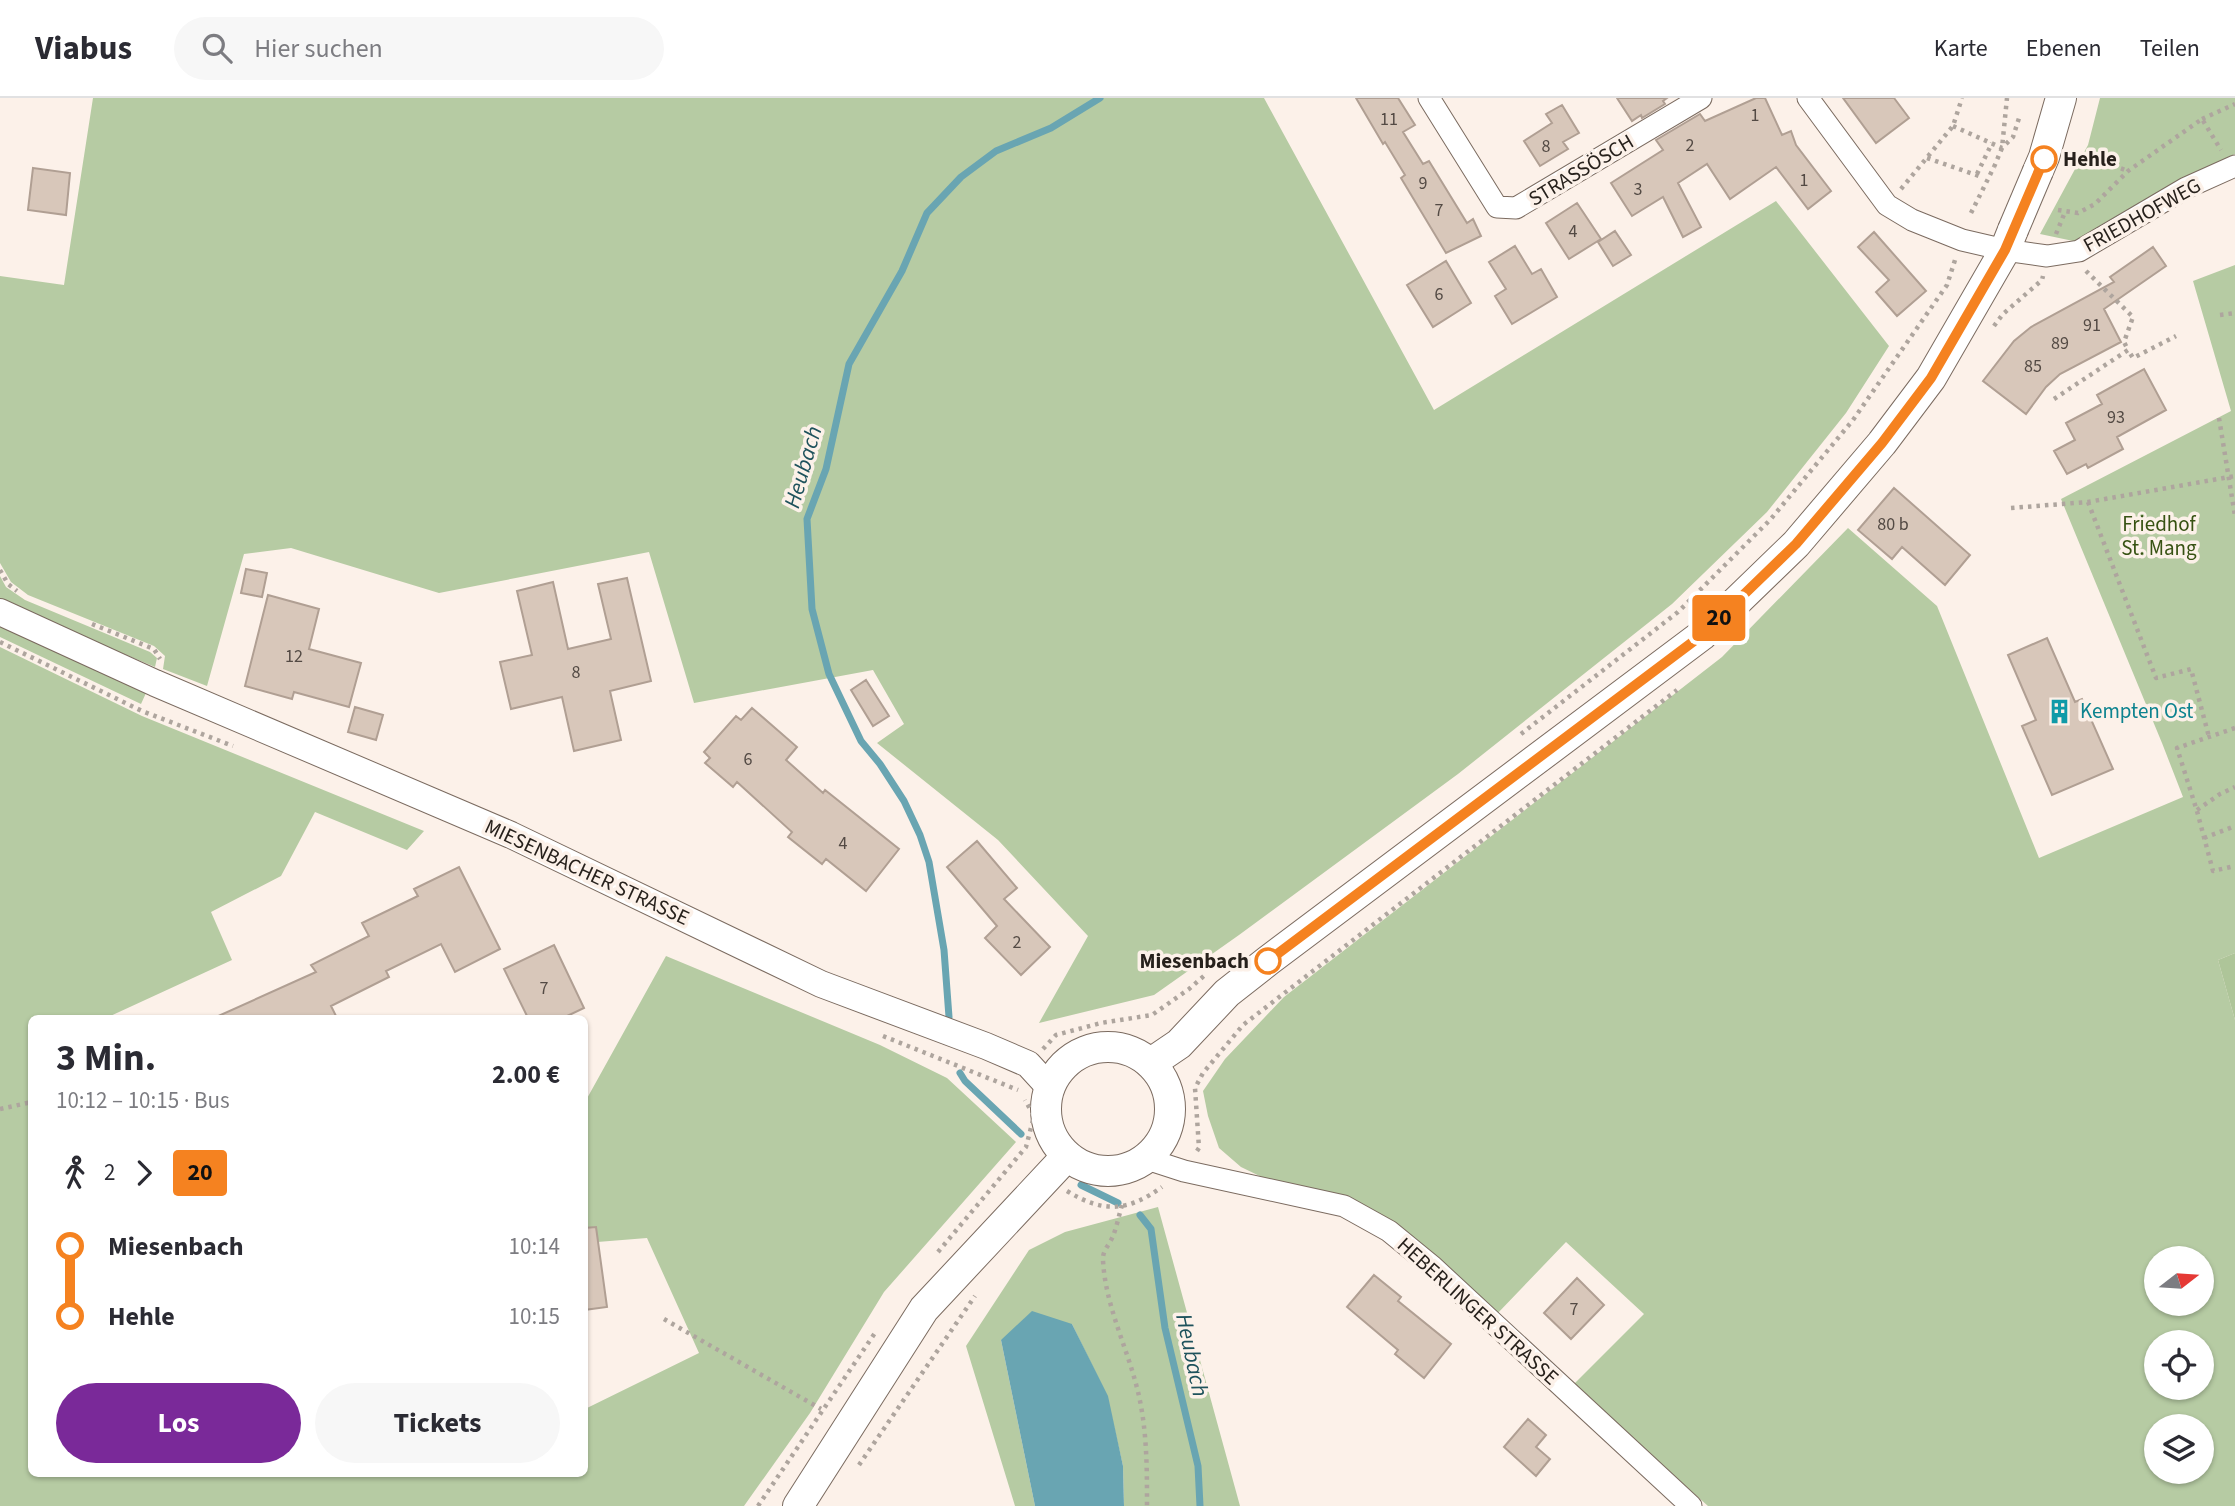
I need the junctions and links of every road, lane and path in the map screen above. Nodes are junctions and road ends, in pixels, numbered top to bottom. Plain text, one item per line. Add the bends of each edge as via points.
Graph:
1 (1429, 98) edge
2 (1701, 98) edge
3 (1808, 98) edge
4 (1962, 98) edge
5 (2007, 98) edge
6 (2061, 98) edge
7 (2235, 104) edge
8 (2020, 115) dead end
9 (2202, 119) junction
10 (1953, 126) junction
11 (1992, 143) junction
12 (2002, 148) junction
13 (2072, 150) dead end
14 (1927, 158) junction
15 (2233, 167) edge
16 (2128, 171) junction
17 (1887, 205) junction
18 (2058, 210) dead end
19 (1962, 240) junction
20 (2009, 240) junction
21 (2069, 254) junction
22 (2235, 313) edge
23 (2221, 315) dead end
24 (2176, 336) dead end
25 (2128, 350) junction
26 (2054, 399) dead end
27 (2219, 418) dead end
28 (2232, 476) edge
29 (2088, 502) junction
30 (2011, 508) dead end
31 (2235, 516) edge
32 (0, 612) edge
33 (0, 642) edge
34 (142, 711) dead end
35 (2235, 728) edge
36 (2209, 737) junction
37 (1517, 738) dead end
38 (2235, 787) edge
39 (2197, 811) junction
40 (2235, 826) edge
41 (2204, 838) junction
42 (2235, 866) edge
43 (1211, 970) dead end
44 (1151, 1063) junction
45 (1028, 1064) junction
46 (1050, 1088) junction
47 (28, 1103) edge
48 (0, 1109) edge
49 (1067, 1156) junction
50 (1147, 1159) junction
51 (1184, 1171) junction
52 (1070, 1194) dead end
53 (1122, 1205) junction
54 (930, 1262) dead end
55 (977, 1292) dead end
56 (664, 1319) dead end
57 (881, 1324) dead end
58 (821, 1409) junction
59 (853, 1472) dead end
60 (758, 1506) edge
61 (798, 1506) edge
62 (1147, 1506) edge
63 (1691, 1506) edge

1 - 2 street, STRASSÖSCH via 1497,207 1516,208
3 - 17 street
4 - 10 path
5 - 12 path
6 - 20 main road, bridge via 2044,157
7 - 9 path
8 - 12 path via 2013,137
9 - 15 path
9 - 16 path
10 - 11 path
10 - 14 path
11 - 12 path
11 - 14 path via 1980,176
12 - 19 path, bridge
13 - 16 path
14 - 17 path
15 - 21 street, FRIEDHOFWEG
16 - 18 path via 2095,204 2078,213
17 - 19 street, FRIEDHOFWEG
19 - 20 street, FRIEDHOFWEG
19 - 37 path via 1947,285 1853,419 1770,520 1678,612
20 - 21 street, FRIEDHOFWEG via 2048,256
20 - 44 main road via 1927,384 1882,443 1796,544 1702,635 1259,968 1227,993 1179,1044
21 - 25 path via 2133,317 2124,342
22 - 23 path
24 - 25 path via 2133,358
25 - 26 path
27 - 28 path
28 - 29 path
28 - 31 path
29 - 30 path
29 - 36 path via 2156,678 2191,669
32 - 45 street, MIESENBACHER STRASSE via 511,835 821,984
33 - 34 path
35 - 36 path
36 - 39 path via 2176,748
38 - 39 path
39 - 41 path
40 - 41 path
41 - 42 path via 2213,871
43 - 45 path via 1152,1015 1056,1035
44 - 46 main road via 1129,1050 1096,1047 1066,1062
44 - 50 main road via 1170,1098 1168,1129
45 - 46 street, MIESENBACHER STRASSE
45 - 54 path via 1020,1091 1034,1116 1026,1147
46 - 49 main road via 1048,1124
47 - 48 path
49 - 50 main road via 1091,1169 1122,1170
49 - 61 main road via 924,1309
50 - 51 street, HEBERLINGER STRASSE
51 - 53 path via 1148,1197
51 - 63 street, HEBERLINGER STRASSE via 1344,1206 1389,1231
52 - 53 path via 1102,1207
53 - 62 path via 1114,1235 1102,1256 1143,1418
55 - 59 path
56 - 58 path
57 - 58 path
58 - 60 path

